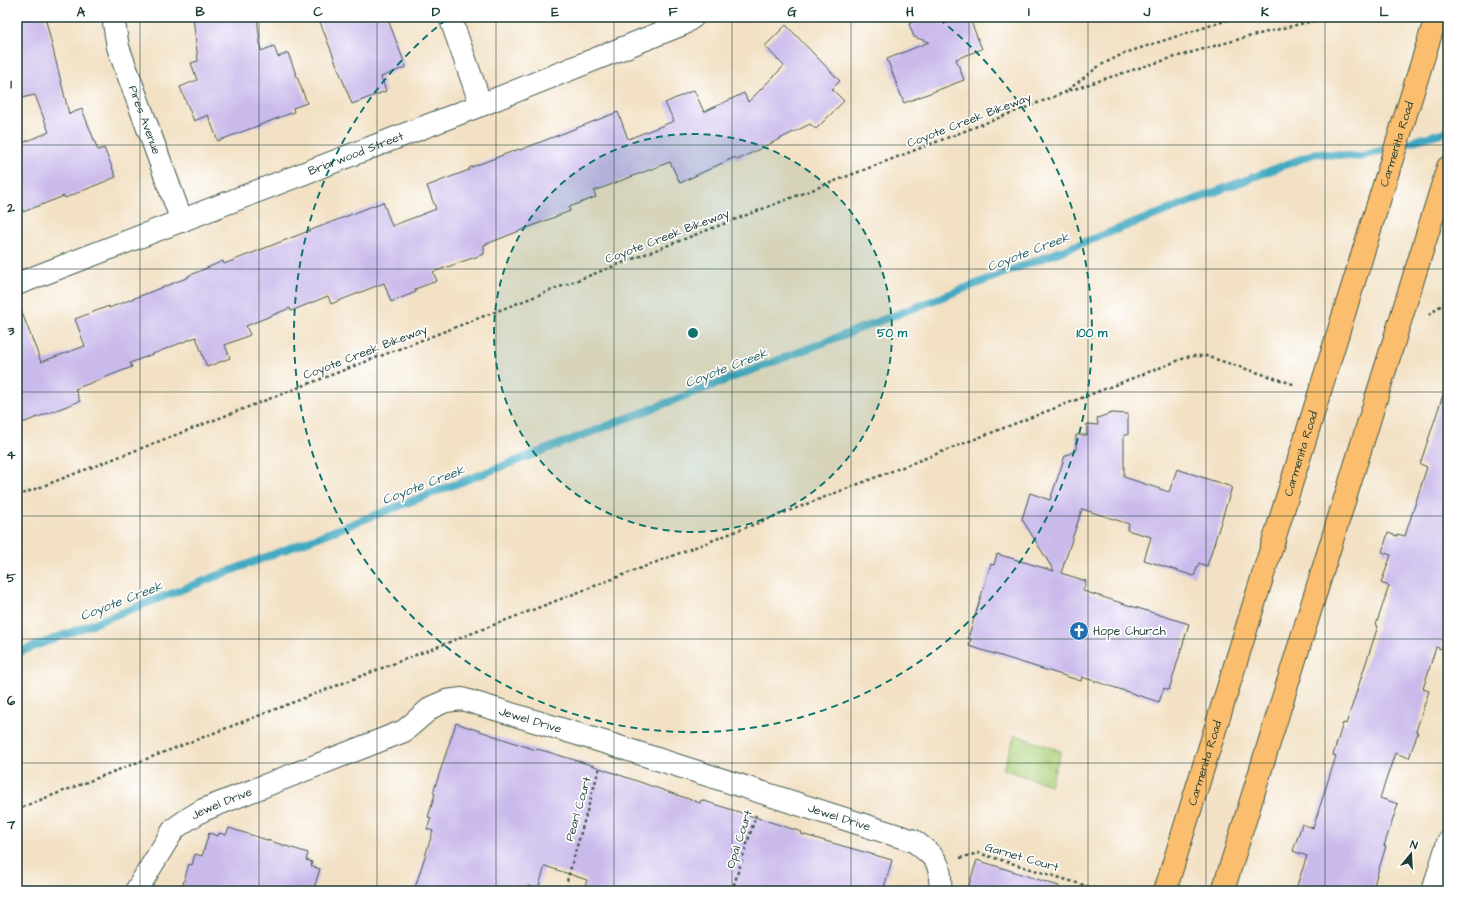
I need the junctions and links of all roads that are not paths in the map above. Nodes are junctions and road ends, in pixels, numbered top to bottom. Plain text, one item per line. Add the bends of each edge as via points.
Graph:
1 (113, 17) edge
2 (450, 17) edge
3 (693, 17) edge
4 (1436, 17) edge
5 (481, 105) junction
6 (1448, 167) edge
7 (182, 221) junction
8 (17, 284) edge
9 (1448, 842) edge
10 (136, 891) edge
11 (940, 891) edge
12 (1165, 891) edge
13 (1223, 891) edge
14 (1433, 891) edge

1 - 7 street, Pires Avenue via 118,47
2 - 5 street
3 - 5 street, Briarwood Street via 683,24
4 - 12 main road, Carmenita Road
5 - 7 street, Briarwood Street
6 - 13 main road
7 - 8 street, Briarwood Street
9 - 14 street
10 - 11 street, Jewel Drive via 174,829 188,818 404,731 432,707 446,701 462,699 914,841 938,863

